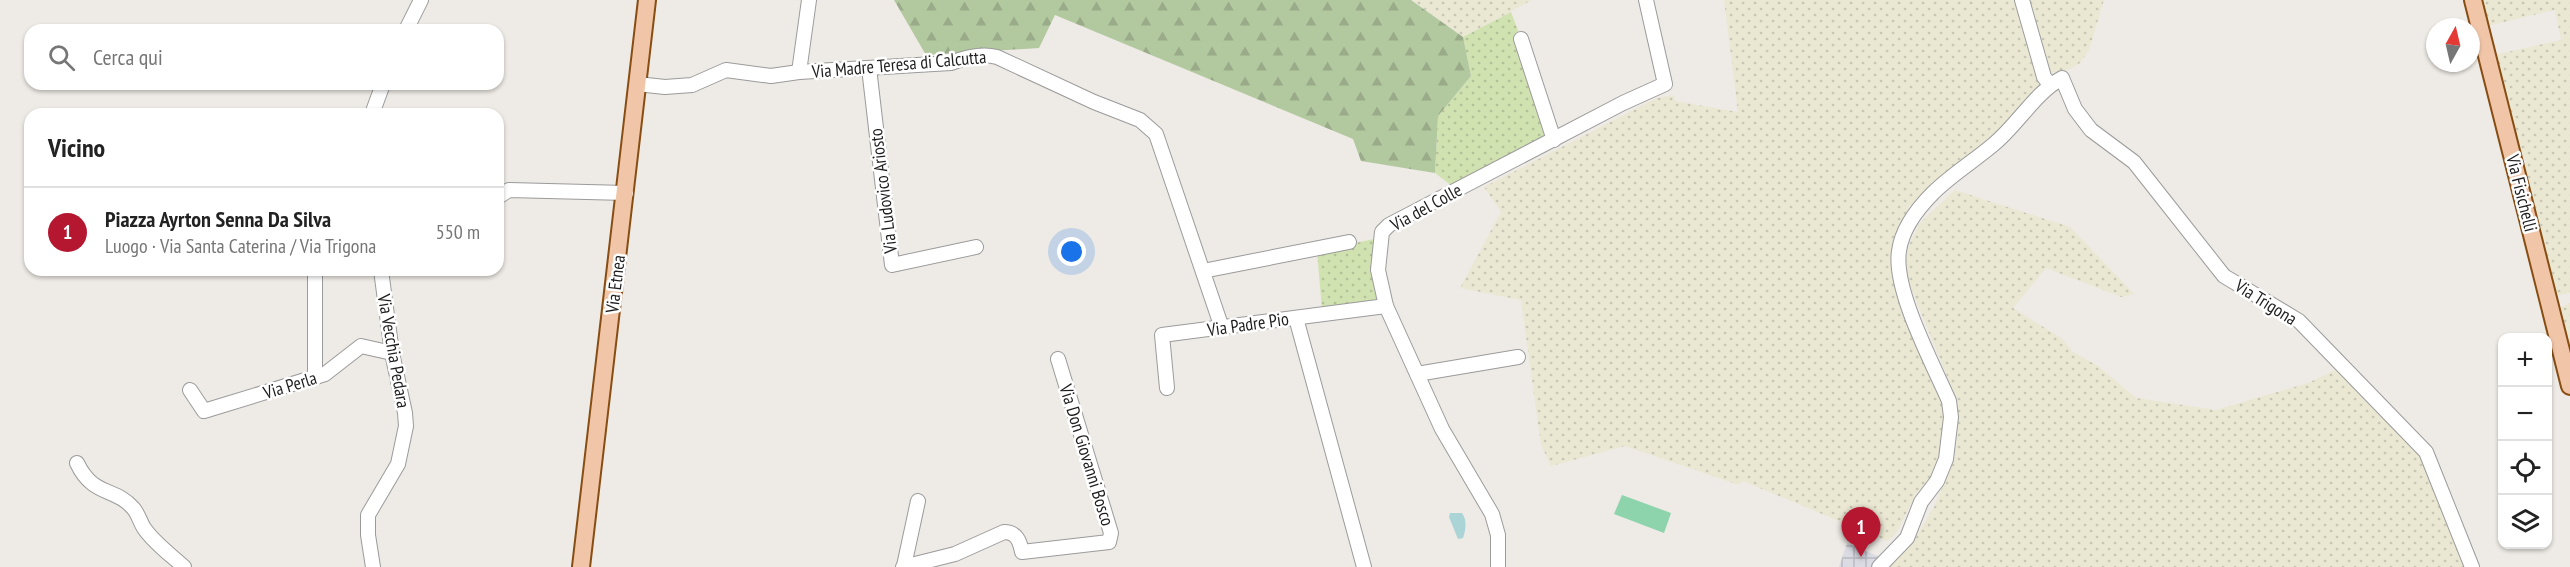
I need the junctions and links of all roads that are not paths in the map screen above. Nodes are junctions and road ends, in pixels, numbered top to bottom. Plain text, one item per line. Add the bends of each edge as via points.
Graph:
1 (421, 0) edge
2 (647, 0) edge
3 (809, 0) edge
4 (1646, 0) edge
5 (2022, 0) edge
6 (2473, 0) edge
7 (409, 24) edge
8 (1521, 39) dead end
9 (868, 68) junction
10 (799, 72) junction
11 (2056, 82) junction
12 (637, 84) junction
13 (381, 90) edge
14 (374, 108) edge
15 (1554, 140) junction
16 (504, 193) edge
17 (626, 193) junction
18 (1349, 242) dead end
19 (976, 247) dead end
20 (1203, 271) junction
21 (315, 276) edge
22 (382, 276) edge
23 (1386, 306) junction
24 (1296, 318) junction
25 (1222, 328) junction
26 (392, 353) junction
27 (1518, 357) dead end
28 (1058, 359) dead end
29 (1417, 374) junction
30 (315, 378) junction
31 (2570, 386) edge
32 (1167, 388) dead end
33 (190, 390) dead end
34 (77, 463) dead end
35 (918, 501) dead end
36 (184, 567) edge
37 (373, 567) edge
38 (581, 567) edge
39 (904, 567) edge
40 (1364, 567) edge
41 (1498, 567) edge
42 (1879, 567) edge
43 (2472, 567) edge

1 - 7 street
2 - 12 main road, Via Etnea
3 - 10 street
4 - 15 street, Via del Colle via 1665,84
5 - 11 street, Via Trigona via 2044,77
6 - 31 main road, Via Fisichelli
8 - 15 street
9 - 10 street, Via Madre Teresa di Calcutta
9 - 19 street, Via Ludovico Ariosto via 892,265
9 - 20 street, Via Madre Teresa di Calcutta via 951,63 989,55 1140,120 1156,134
10 - 12 street, Via Madre Teresa di Calcutta via 771,76 726,70 692,85
11 - 42 street via 2010,131 1934,192 1905,232 1898,267 1905,296 1949,401 1951,417 1946,459 1937,481 1921,502 1907,538
11 - 43 street, Via Trigona via 2091,130 2134,162 2224,276 2299,321 2426,452
12 - 17 main road, Via Etnea
13 - 14 street
15 - 23 street, Via del Colle via 1389,225 1382,232 1378,270
16 - 17 street via 509,190
17 - 38 main road, Via Etnea
18 - 20 street
20 - 25 street, Via Madre Teresa di Calcutta
21 - 30 street
22 - 26 street, Via Vecchia Pedara
23 - 24 street, Via Padre Pio
23 - 29 street, Via del Colle
24 - 25 street, Via Padre Pio
24 - 40 street
25 - 32 street, Via Padre Pio via 1162,335
26 - 30 street, Via Perla via 361,346
26 - 37 street, Via Vecchia Pedara via 406,426 398,464 368,515
27 - 29 street
28 - 39 street, Via Don Giovanni Bosco via 1111,533 1109,542 1022,552 1018,538 1004,532 955,554
29 - 41 street, Via del Colle via 1442,429 1492,514 1498,534
30 - 33 street, Via Perla via 204,411
34 - 36 street via 99,489 133,508 144,529
35 - 39 street

